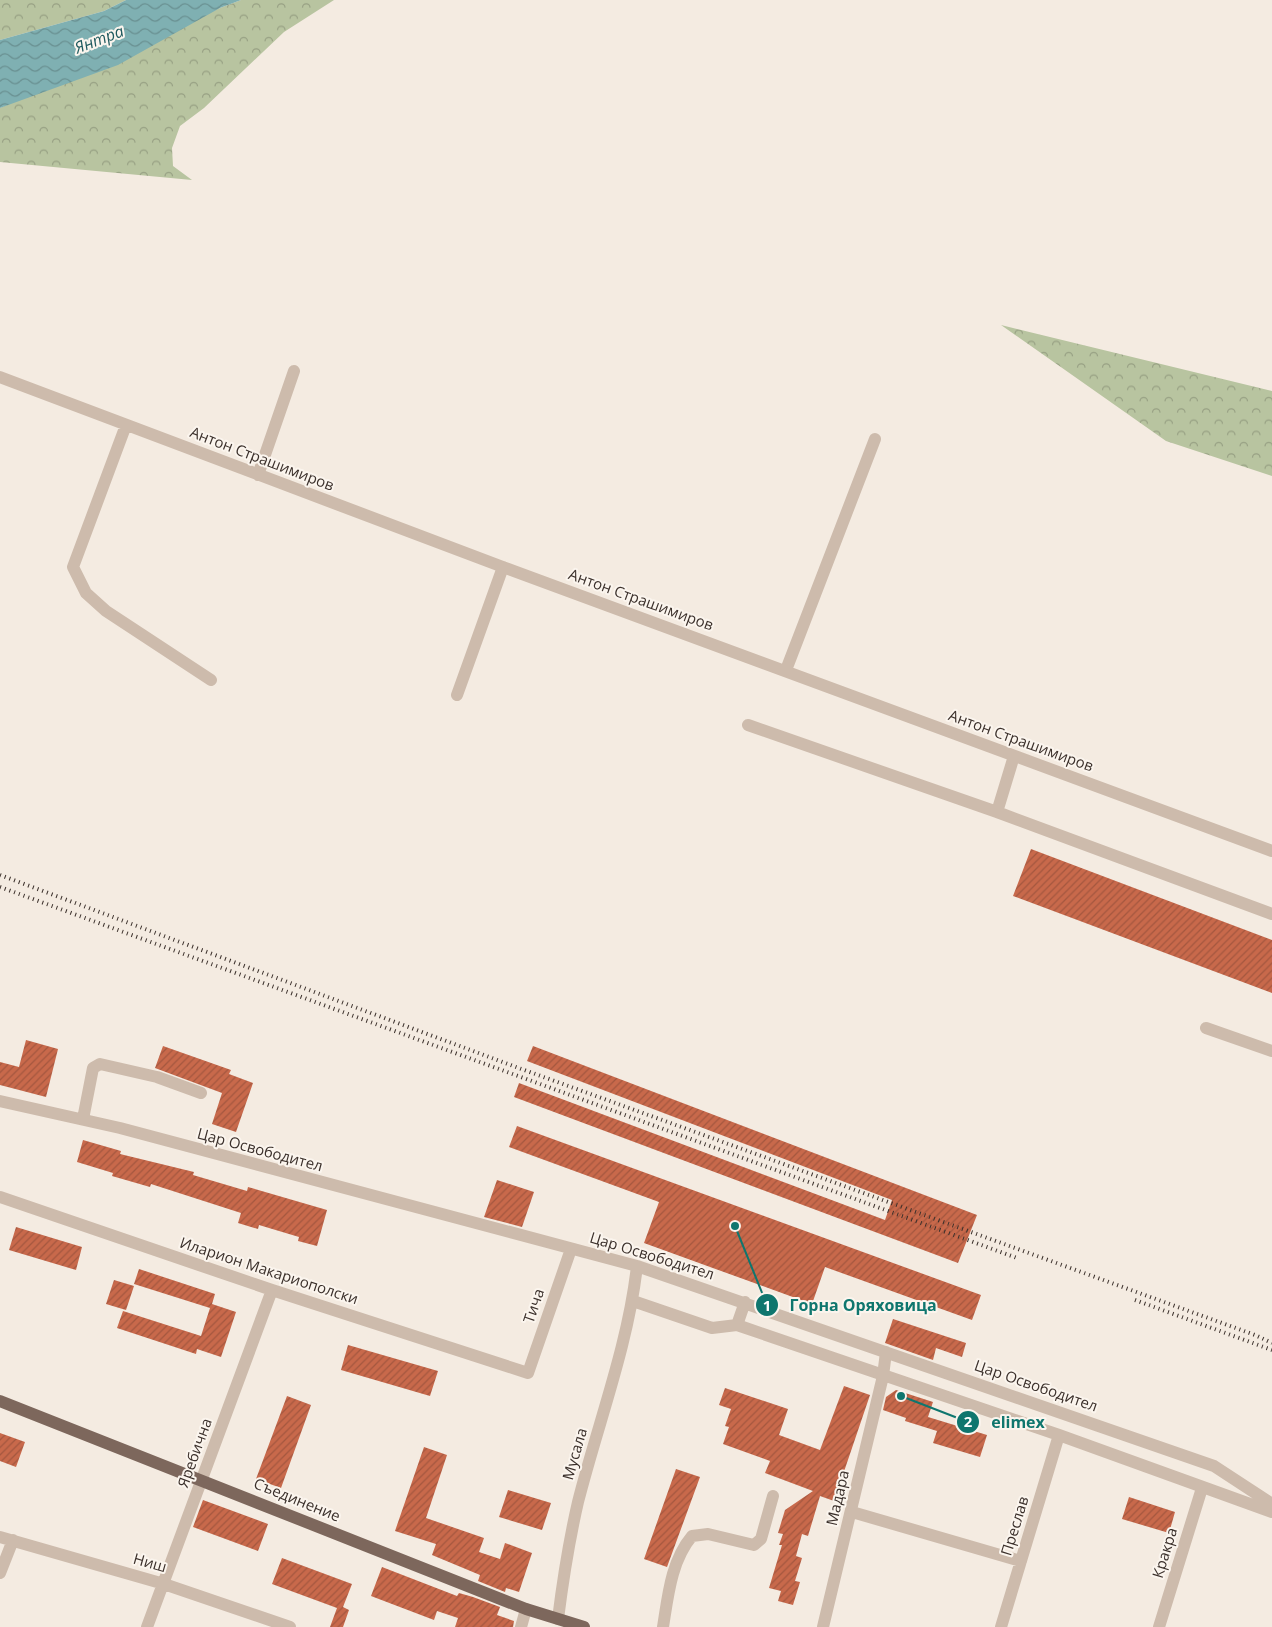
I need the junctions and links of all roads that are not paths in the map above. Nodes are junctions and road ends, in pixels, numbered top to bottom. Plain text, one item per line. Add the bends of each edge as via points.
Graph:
1 (294, 371) dead end
2 (0, 377) edge
3 (126, 425) junction
4 (875, 439) dead end
5 (258, 475) junction
6 (503, 567) junction
7 (786, 670) junction
8 (211, 680) dead end
9 (457, 696) dead end
10 (748, 725) dead end
11 (1014, 756) junction
12 (997, 812) junction
13 (1272, 851) edge
14 (1272, 914) edge
15 (1206, 1028) dead end
16 (1272, 1051) edge
17 (201, 1092) dead end
18 (0, 1100) edge
19 (83, 1119) junction
20 (0, 1197) edge
21 (571, 1249) junction
22 (637, 1266) junction
23 (272, 1290) junction
24 (633, 1301) junction
25 (745, 1302) junction
26 (737, 1325) junction
27 (886, 1352) junction
28 (528, 1373) joint
29 (883, 1376) junction
30 (0, 1401) edge
31 (1059, 1435) junction
32 (202, 1480) junction
33 (1202, 1488) junction
34 (774, 1496) dead end
35 (1272, 1504) edge
36 (852, 1512) junction
37 (1272, 1512) edge
38 (0, 1537) edge
39 (13, 1540) junction
40 (1021, 1561) junction
41 (0, 1572) edge
42 (164, 1584) junction
43 (526, 1609) junction
44 (558, 1619) junction
45 (147, 1627) edge
46 (290, 1627) edge
47 (521, 1627) edge
48 (584, 1627) edge
49 (663, 1627) edge
50 (823, 1627) edge
51 (1001, 1627) edge
52 (1159, 1627) edge

1 - 5 street
2 - 3 street, Антон Страшимиров
3 - 5 street, Антон Страшимиров
3 - 8 street via 73,567 86,594 106,611
4 - 7 street
5 - 6 street, Антон Страшимиров
6 - 7 street, Антон Страшимиров
6 - 9 street
7 - 11 street, Антон Страшимиров
10 - 12 street
11 - 12 street
11 - 13 street, Антон Страшимиров
12 - 14 street
15 - 16 street
17 - 19 street via 157,1077 100,1064 93,1068
18 - 19 street, Цар Освободител
19 - 21 street, Цар Освободител
20 - 23 street, Иларион Макариополски
21 - 22 street, Цар Освободител
21 - 28 street, Тича
22 - 24 street, Мусала
22 - 25 street, Цар Освободител
23 - 28 street, Иларион Макариополски
23 - 32 street, Яребична
24 - 26 street via 712,1328
24 - 44 street, Мусала via 578,1501 565,1561
25 - 26 street
25 - 27 street, Цар Освободител
26 - 29 street
27 - 29 street, Мадара
27 - 35 street, Цар Освободител via 1214,1466
29 - 31 street
29 - 36 street, Мадара
30 - 32 main road, Съединение
31 - 33 street
31 - 40 street, Преслав
32 - 42 street, Яребична
32 - 43 main road, Съединение
33 - 37 street
33 - 52 street, Кракра
34 - 49 street via 761,1539 754,1545 708,1534 692,1536 678,1559
36 - 40 street
36 - 50 street, Мадара
38 - 39 street, Ниш
39 - 41 street
39 - 42 street, Ниш
40 - 51 street, Преслав
42 - 45 street, Яребична
42 - 46 street, Ниш
43 - 44 main road, Съединение
43 - 47 street
44 - 48 main road, Съединение

